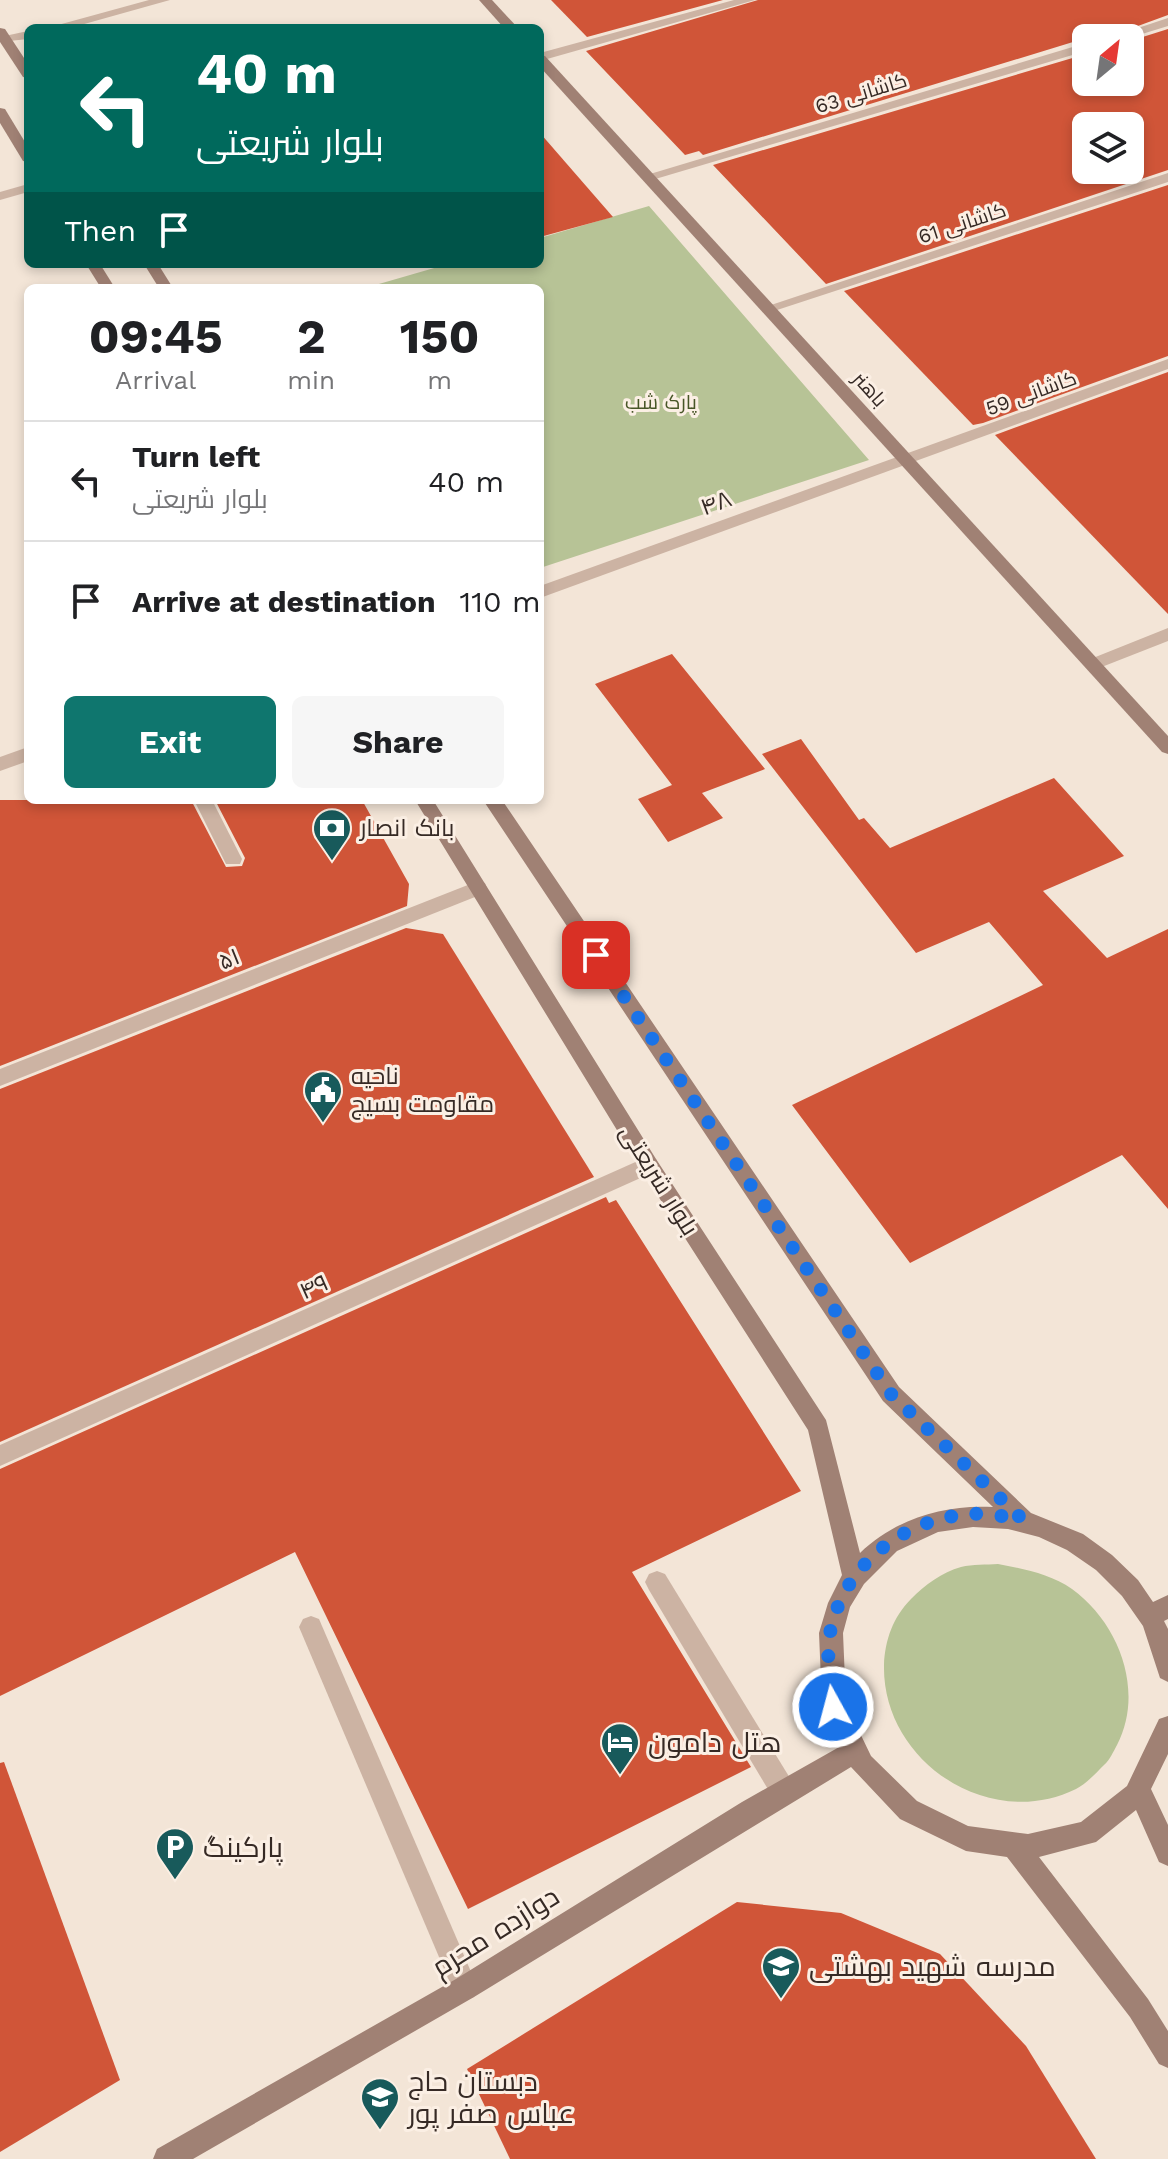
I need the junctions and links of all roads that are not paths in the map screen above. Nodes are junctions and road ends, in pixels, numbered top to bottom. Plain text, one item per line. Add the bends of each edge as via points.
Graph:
1 (164, 0) edge
2 (485, 0) edge
3 (749, 0) edge
4 (1168, 22) edge
5 (70, 24) edge
6 (507, 24) edge
7 (1144, 29) edge
8 (24, 35) edge
9 (3, 36) edge
10 (1072, 51) edge
11 (544, 57) edge
12 (544, 62) edge
13 (24, 68) edge
14 (0, 112) edge
15 (24, 151) edge
16 (647, 177) junction
17 (1168, 177) edge
18 (24, 189) edge
19 (0, 196) edge
20 (769, 308) junction
21 (1168, 364) edge
22 (907, 460) junction
23 (544, 591) edge
24 (1168, 634) edge
25 (1094, 664) junction
26 (1168, 747) edge
27 (24, 755) edge
28 (0, 764) edge
29 (205, 804) edge
30 (426, 804) edge
31 (495, 804) edge
32 (233, 859) dead end
33 (478, 888) junction
34 (0, 1078) edge
35 (649, 1165) junction
36 (0, 1456) edge
37 (1022, 1519) junction
38 (854, 1576) junction
39 (657, 1582) dead end
40 (1159, 1611) edge
41 (311, 1627) dead end
42 (1168, 1670) edge
43 (1168, 1728) edge
44 (853, 1752) junction
45 (784, 1792) junction
46 (1140, 1792) junction
47 (1016, 1848) junction
48 (1168, 1853) edge
49 (465, 1988) junction
50 (1168, 2055) edge
51 (167, 2159) edge

1 - 5 street
2 - 6 main road
3 - 11 street
4 - 7 street
8 - 9 street
9 - 13 main road
10 - 16 street, کاشانی 63
12 - 16 main road, باهنر
14 - 15 main road
16 - 20 main road, باهنر
17 - 20 street, کاشانی 61
18 - 19 street
20 - 22 main road, باهنر
21 - 22 street, کاشانی 59
22 - 23 street, ۴۸
22 - 25 main road, باهنر
24 - 25 street
25 - 26 main road, باهنر
27 - 28 street
29 - 32 street
30 - 33 main road, بلوار شریعتی
31 - 37 main road via 891,1394
33 - 34 street, ۵۱
33 - 35 main road, بلوار شریعتی
35 - 36 street, ۴۹
35 - 38 main road, بلوار شریعتی via 818,1427
37 - 38 main road via 973,1514 927,1522 886,1544
37 - 40 main road via 1066,1536 1106,1563
38 - 44 main road via 834,1615 827,1660 833,1707
39 - 45 street
40 - 42 main road
41 - 49 street
43 - 46 main road via 1160,1757
44 - 45 main road, دوازده محرم
44 - 47 main road via 883,1791 922,1821 968,1841
45 - 49 main road, دوازده محرم
46 - 47 main road via 1106,1823 1064,1842
46 - 48 main road
47 - 50 main road via 1139,2008
49 - 51 main road, دوازده محرم

